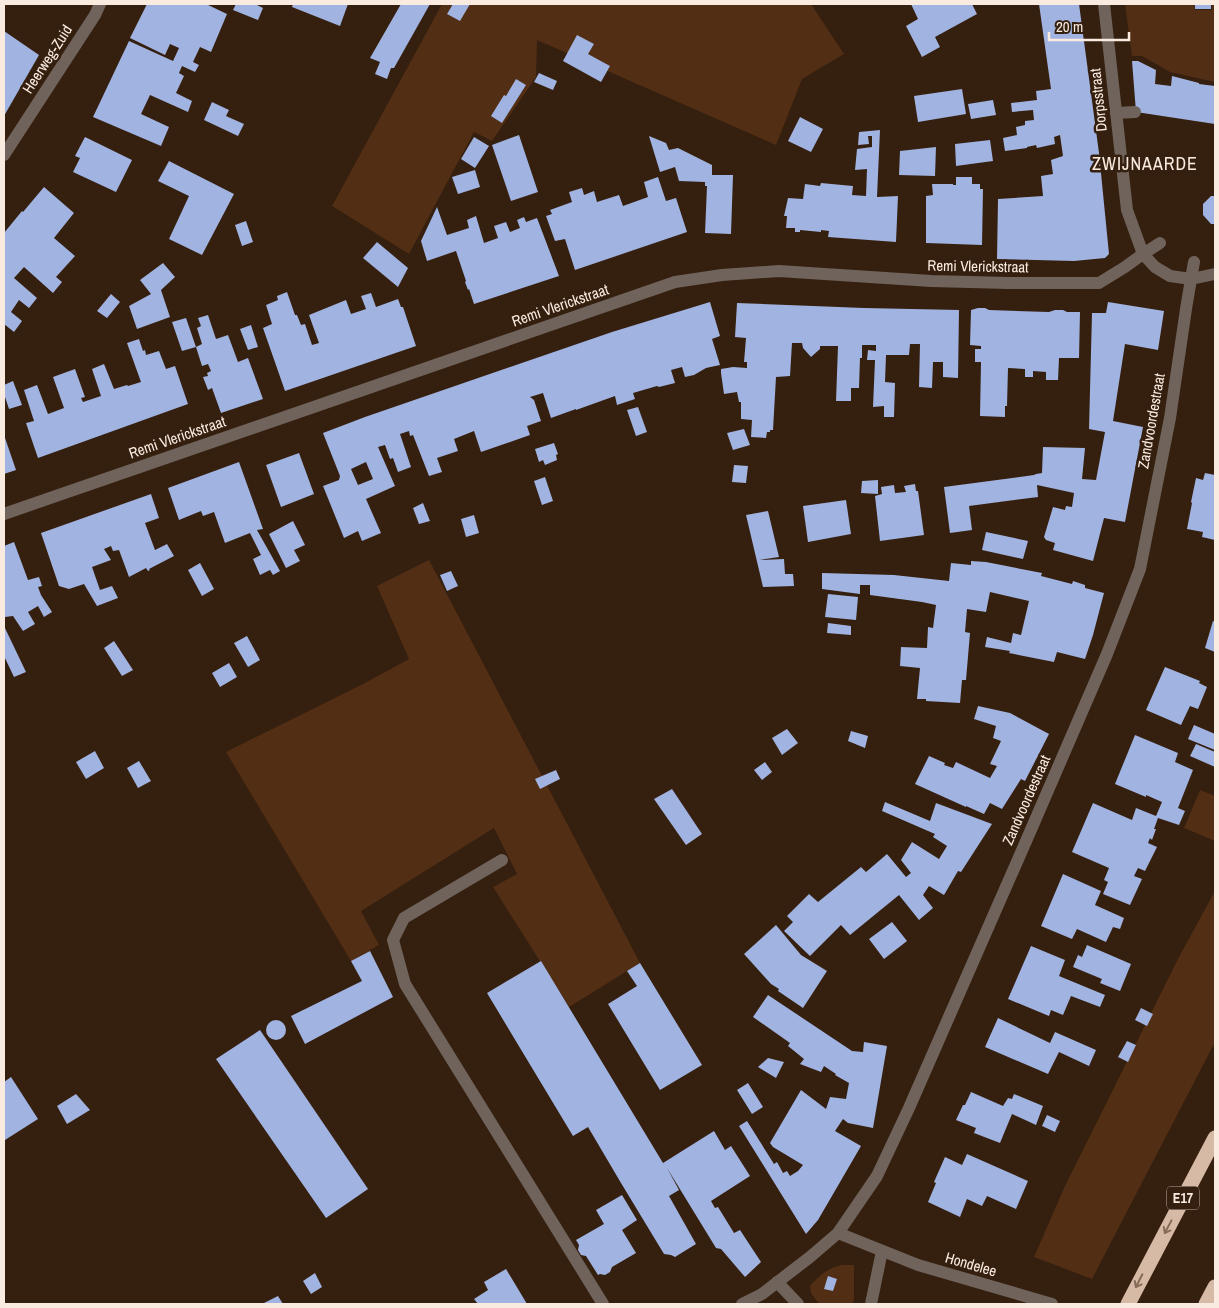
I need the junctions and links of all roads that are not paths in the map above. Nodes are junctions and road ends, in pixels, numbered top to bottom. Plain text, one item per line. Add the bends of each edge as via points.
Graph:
1 (100, 4) edge
2 (1104, 4) edge
3 (1134, 112) dead end
4 (1116, 113) junction
5 (4, 156) edge
6 (1160, 243) dead end
7 (1143, 254) junction
8 (1194, 262) dead end
9 (1215, 274) edge
10 (1191, 279) junction
11 (4, 514) edge
12 (502, 860) dead end
13 (1215, 1138) edge
14 (838, 1233) junction
15 (882, 1251) junction
16 (777, 1282) junction
17 (1215, 1287) edge
18 (603, 1304) edge
19 (742, 1304) edge
20 (798, 1304) edge
21 (871, 1304) edge
22 (1052, 1304) edge
23 (1128, 1304) edge
24 (1206, 1304) edge

1 - 5 street, Heerweg-Zuid
2 - 4 street, Dorpsstraat
3 - 4 street
4 - 7 street, Dorpsstraat via 1127,210
6 - 7 street, Remi Vlerickstraat
7 - 10 street, Dorpsstraat via 1170,276
7 - 11 street, Remi Vlerickstraat via 1099,282 941,282 779,271 675,282
8 - 10 street, Zandvoordestraat
9 - 10 street
10 - 14 street, Zandvoordestraat via 1170,418 1140,570 1107,654 909,1108 877,1176
12 - 18 street via 404,918 393,940 405,984
13 -> 23 highway, E17
14 - 15 street, Hondelee
14 - 16 street, Zandvoordestraat
15 - 21 street
15 - 22 street, Hondelee via 918,1265
16 - 19 street, Zandvoordestraat
16 - 20 street
17 - 24 highway

